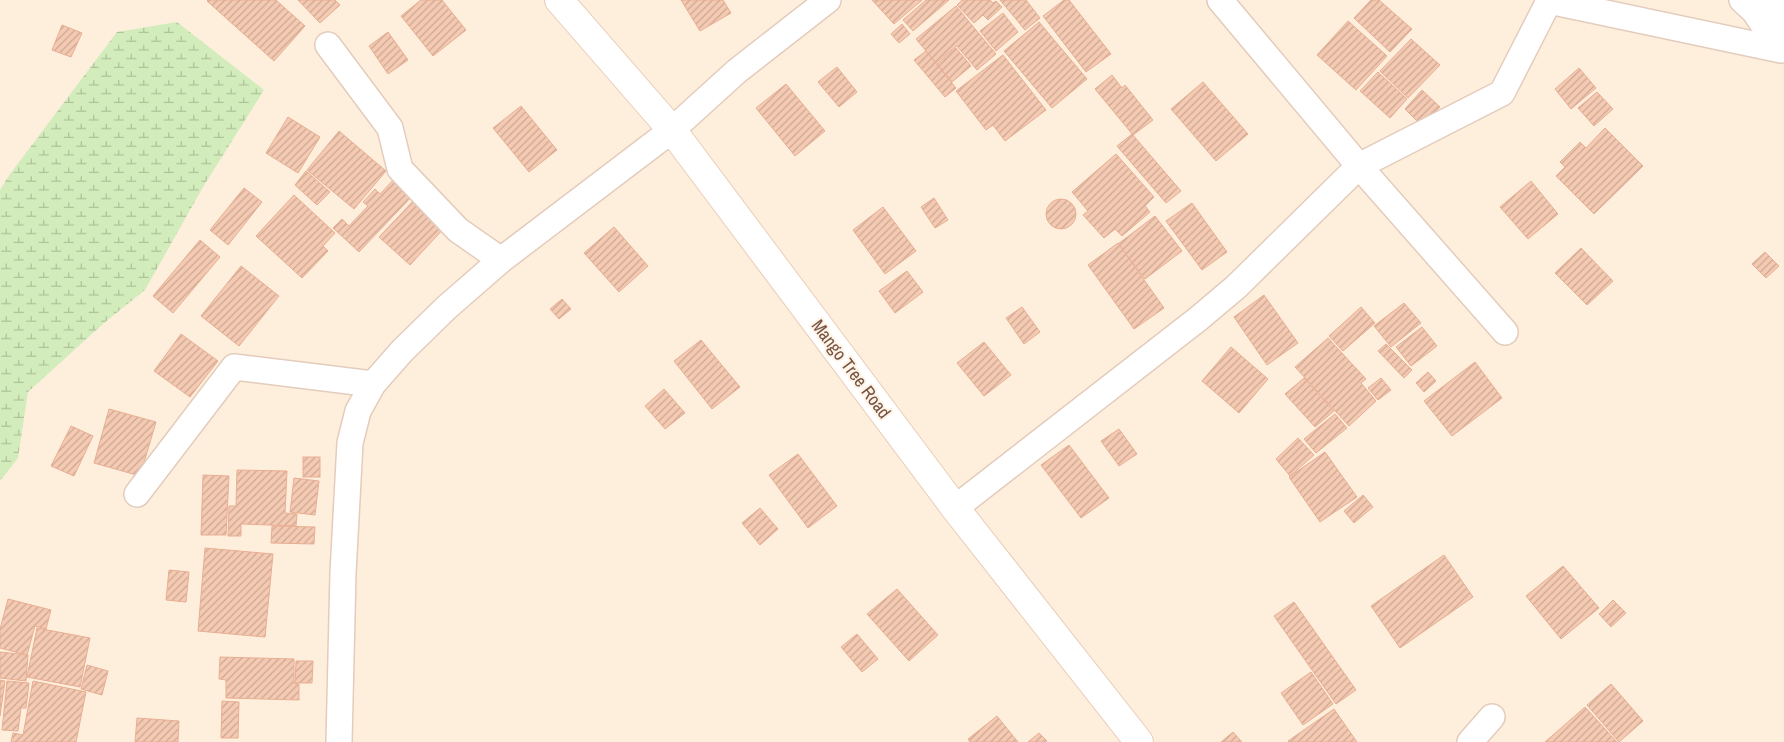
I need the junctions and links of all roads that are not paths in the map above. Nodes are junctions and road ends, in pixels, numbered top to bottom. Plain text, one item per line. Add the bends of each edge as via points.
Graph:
1 (559, 0) edge
2 (828, 0) edge
3 (1220, 0) edge
4 (1742, 0) edge
5 (1773, 0) edge
6 (328, 45) dead end
7 (1782, 52) edge
8 (672, 130) junction
9 (1359, 166) junction
10 (501, 260) junction
11 (1504, 332) dead end
12 (373, 384) junction
13 (137, 494) dead end
14 (955, 508) junction
15 (1492, 717) dead end
16 (339, 742) edge
17 (1139, 742) edge
18 (1470, 742) edge

1 - 8 main road, Mango Tree Road
2 - 8 street via 737,71
3 - 9 street
4 - 7 street via 1754,11
5 - 7 street
6 - 10 street via 390,128 400,169 458,230
7 - 9 street via 1549,1 1502,93
8 - 10 street
8 - 14 main road, Mango Tree Road
9 - 11 street
9 - 14 street via 1229,293
10 - 12 street via 446,308
12 - 13 street via 234,367
12 - 16 street via 358,411 350,443
14 - 17 main road, Mango Tree Road
15 - 18 street

